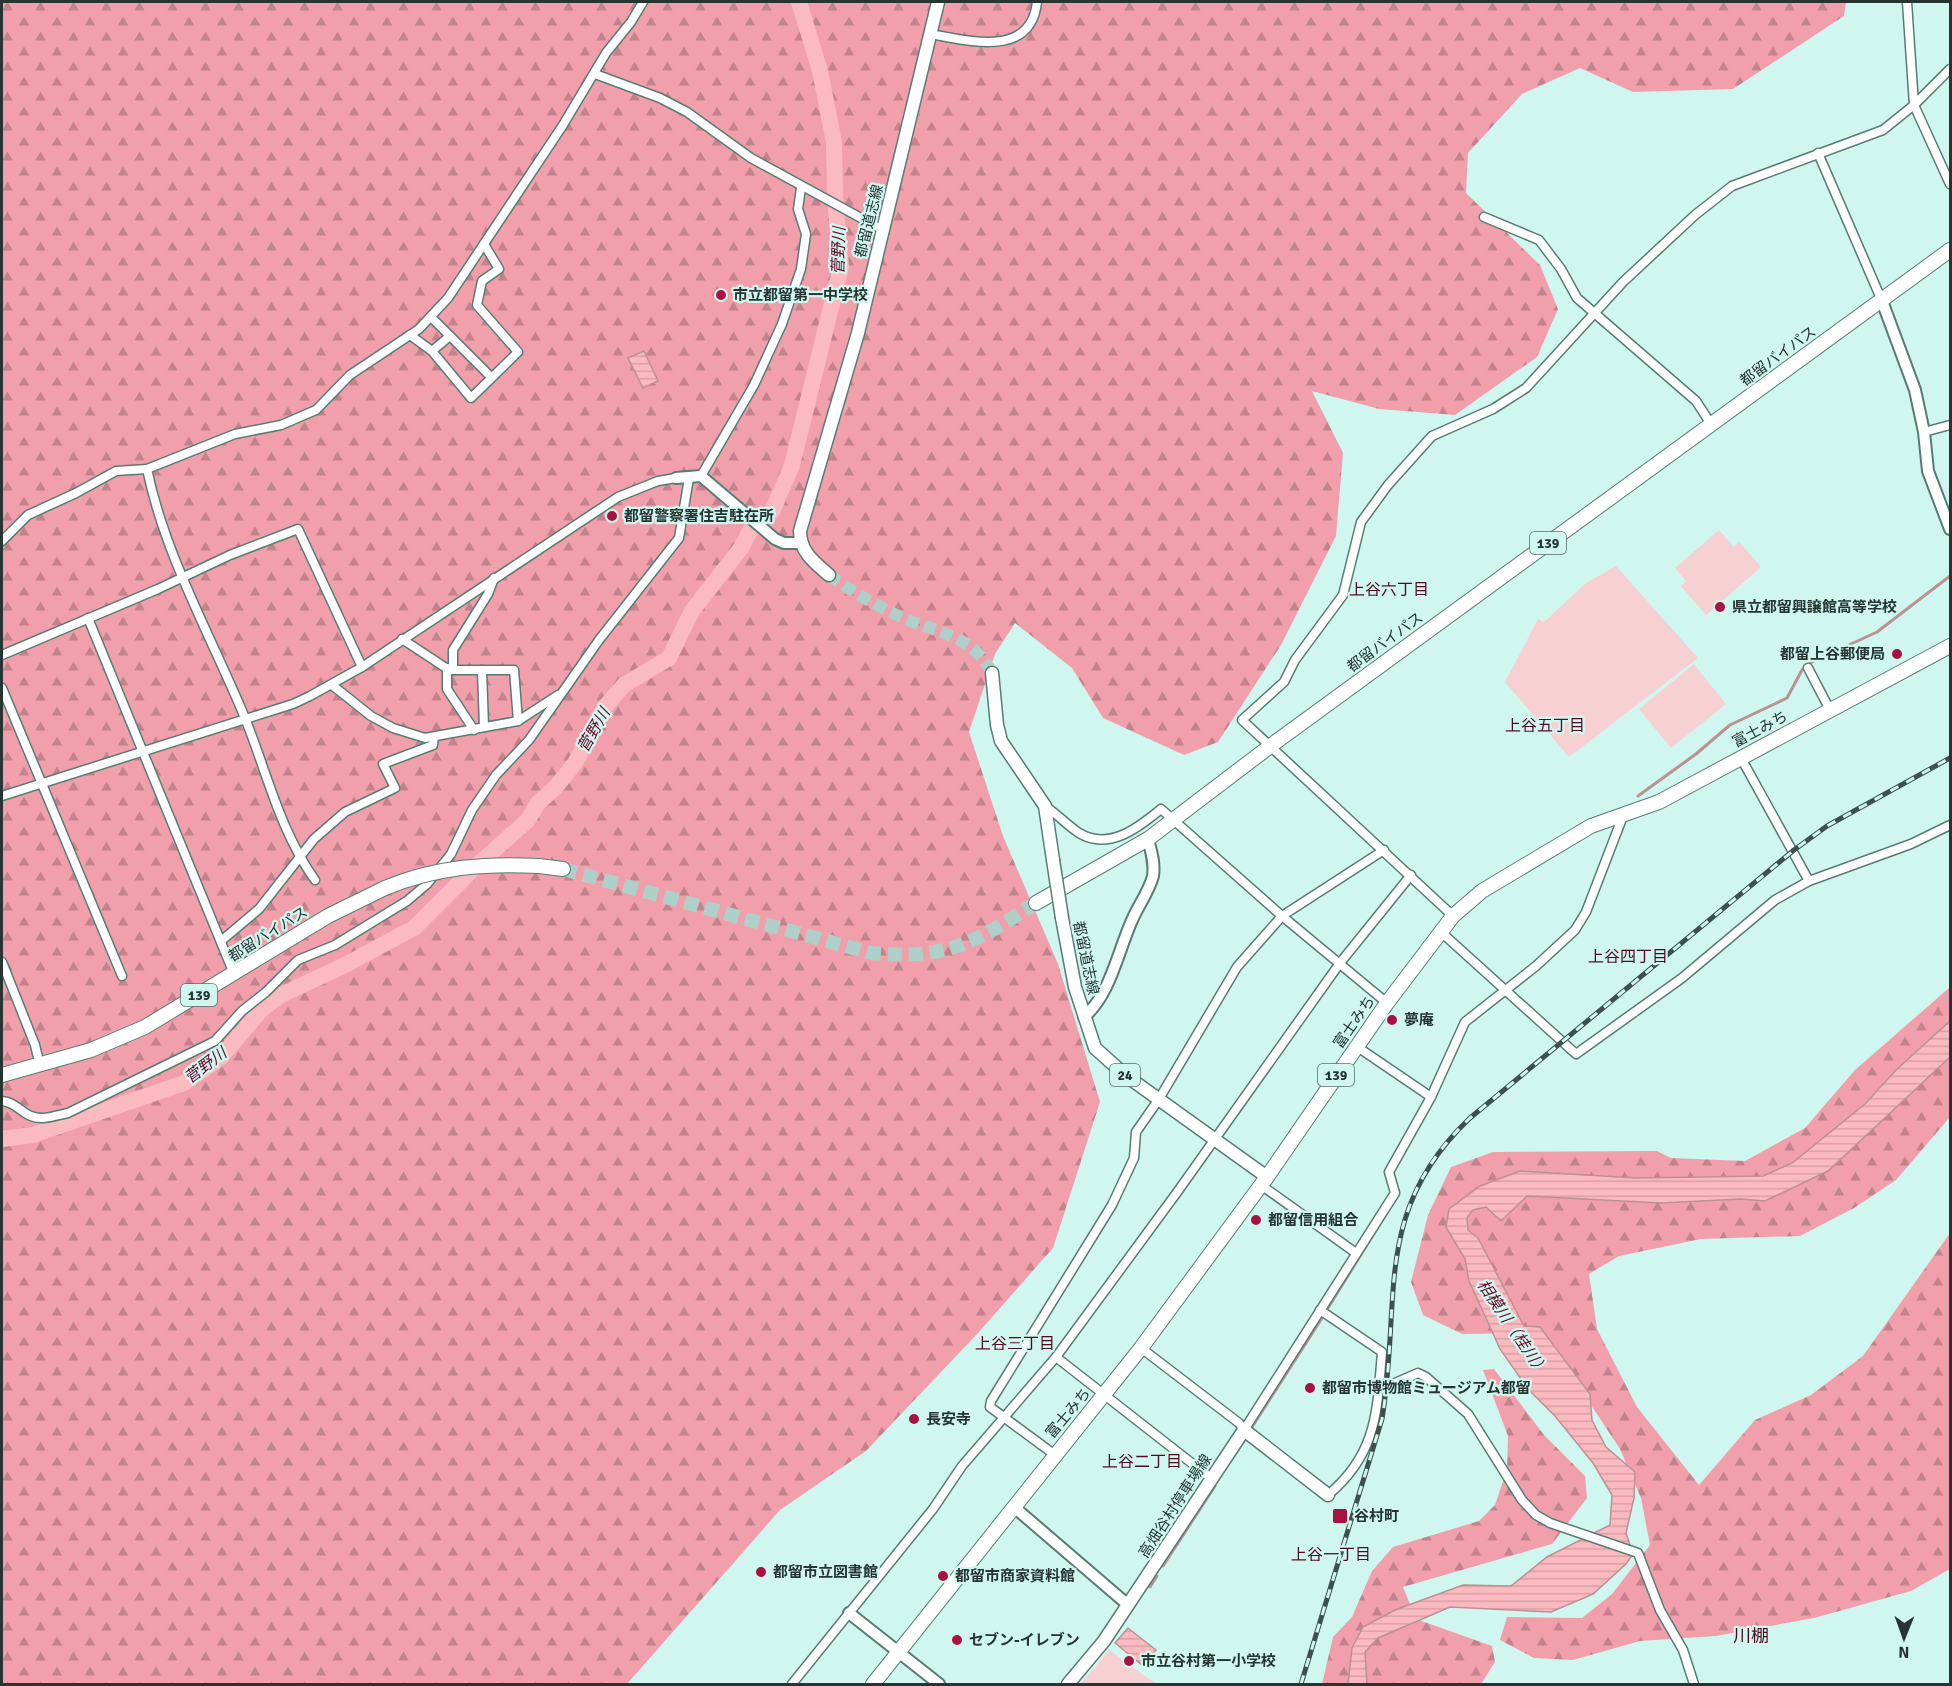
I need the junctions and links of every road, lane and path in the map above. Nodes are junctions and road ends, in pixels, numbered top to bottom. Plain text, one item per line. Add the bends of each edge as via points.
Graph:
1 (643, 2) edge
2 (938, 2) edge
3 (1037, 2) edge
4 (1907, 2) edge
5 (930, 34) junction
6 (1950, 69) edge
7 (595, 74) junction
8 (1914, 105) junction
9 (1818, 153) junction
10 (1950, 184) edge
11 (801, 188) junction
12 (1484, 217) dead end
13 (883, 230) junction
14 (484, 244) junction
15 (1950, 250) edge
16 (1882, 301) junction
17 (1594, 314) junction
18 (430, 316) junction
19 (410, 335) junction
20 (450, 336) junction
21 (432, 351) junction
22 (491, 377) junction
23 (1711, 424) junction
24 (1950, 425) edge
25 (1924, 432) junction
26 (147, 469) junction
27 (695, 477) junction
28 (676, 478) joint
29 (1950, 529) edge
30 (2, 541) edge
31 (800, 543) junction
32 (829, 575) tunnel mouth
33 (183, 576) junction
34 (494, 578) junction
35 (88, 618) junction
36 (402, 639) junction
37 (1950, 646) edge
38 (2, 655) edge
39 (362, 667) junction
40 (1808, 668) dead end
41 (450, 669) junction
42 (482, 670) junction
43 (992, 673) tunnel mouth
44 (332, 685) junction
45 (2, 688) edge
46 (559, 695) junction
47 (1830, 710) junction
48 (245, 720) junction
49 (518, 721) junction
50 (484, 727) junction
51 (474, 729) junction
52 (434, 737) junction
53 (1269, 747) junction
54 (141, 752) junction
55 (1741, 758) junction
56 (40, 783) junction
57 (2, 796) edge
58 (1045, 806) junction
59 (1623, 816) junction
60 (1174, 820) junction
61 (1950, 825) edge
62 (1148, 839) junction
63 (1384, 850) junction
64 (299, 858) junction
65 (563, 869) tunnel mouth
66 (1411, 875) junction
67 (315, 880) dead end
68 (1809, 881) junction
69 (1036, 903) tunnel mouth
70 (1282, 916) junction
71 (1453, 916) junction
72 (1441, 932) junction
73 (221, 941) junction
74 (2, 962) edge
75 (1340, 963) junction
76 (234, 974) junction
77 (122, 976) dead end
78 (1505, 992) junction
79 (1387, 1003) junction
80 (1084, 1017) junction
81 (1356, 1046) junction
82 (40, 1066) junction
83 (2, 1076) edge
84 (1431, 1097) junction
85 (1159, 1100) junction
86 (2, 1101) edge
87 (1215, 1140) junction
88 (1264, 1181) junction
89 (1356, 1254) junction
90 (1320, 1310) junction
91 (1141, 1348) junction
92 (1056, 1357) junction
93 (1379, 1390) junction
94 (1104, 1396) junction
95 (1006, 1418) junction
96 (1244, 1430) junction
97 (1054, 1455) junction
98 (1212, 1479) junction
99 (1328, 1495) joint
100 (1014, 1507) junction
101 (1127, 1604) junction
102 (849, 1613) junction
103 (898, 1653) junction
104 (792, 1684) edge
105 (873, 1684) edge
106 (939, 1684) edge
107 (1068, 1684) edge
108 (1694, 1684) edge

1 - 7 street
2 - 5 main road, 都留道志線
3 - 5 street via 1031,25 1018,37 984,41
4 - 8 street
5 - 13 main road, 都留道志線
6 - 8 street
7 - 11 street via 687,112 725,142
7 - 14 street
8 - 9 street via 1869,137
8 - 10 street
9 - 16 street
9 - 17 street via 1732,186 1695,214
11 - 13 street
11 - 27 street via 797,199 806,234 801,269 782,324 754,385
12 - 17 street via 1539,240 1577,298
13 - 31 main road, 都留道志線 via 858,333 800,531
14 - 18 street via 448,298
14 - 22 street via 500,269 482,281 477,305 518,352
15 - 16 highway, 都留バイパス / 139
16 - 23 highway, 都留バイパス / 139
16 - 25 street via 1915,390
17 - 23 street via 1696,401
17 - 53 street via 1526,388 1493,409 1432,436 1388,486 1361,522 1343,595 1295,660 1284,682 1242,720
18 - 19 street
18 - 20 street
19 - 21 street
19 - 26 street via 350,375 316,410 281,425 235,434
20 - 21 street
20 - 22 street
21 - 22 street via 471,398
23 - 53 highway, 都留バイパス / 139
24 - 25 street
25 - 29 street via 1928,471
26 - 30 street via 116,471 95,481 28,515
26 - 33 street via 154,500
27 - 28 street
27 - 31 street via 775,539
27 - 46 street via 679,538
28 - 34 street via 618,497
31 - 32 main road
33 - 35 street
33 - 39 street via 298,529
33 - 48 street
34 - 36 street
34 - 41 street via 453,650
35 - 38 street
35 - 54 street
36 - 39 street
36 - 41 street
37 - 47 highway, 富士みち / 139
39 - 44 street
40 - 47 street
41 - 42 street
41 - 51 street via 447,689
42 - 49 street via 514,670
42 - 50 street
43 - 58 main road, 都留道志線 / 24 via 1002,741
44 - 48 street via 293,704
44 - 52 street via 393,728
45 - 56 street
46 - 49 street
46 - 86 street via 529,740 496,775 472,810 451,854 427,884 407,901 335,945 298,960 215,1041 69,1113 48,1118 31,1116 11,1102
47 - 55 highway, 富士みち / 139
48 - 54 street
48 - 64 street
49 - 50 street
50 - 51 street
51 - 52 street
52 - 64 street via 434,745 383,764 395,788 345,812
53 - 60 highway, 都留バイパス / 139
53 - 63 street
54 - 56 street
54 - 73 street
55 - 59 highway, 富士みち / 139 via 1659,802
55 - 68 street
56 - 57 street
56 - 77 street
58 - 60 street via 1092,839 1125,835 1161,809
58 - 80 main road, 都留道志線 / 24, bridge via 1062,918
59 - 71 highway, 富士みち / 139 via 1592,826 1540,854 1482,891
59 - 78 street via 1586,912 1575,930
60 - 62 highway, 都留バイパス / 139
60 - 70 street
61 - 68 street via 1911,844
62 - 69 highway, 都留バイパス / 139
62 - 80 street via 1154,862 1151,882 1103,992
63 - 66 street
63 - 70 street
64 - 67 street
64 - 73 street via 260,909
65 - 76 highway, 都留バイパス / 139, bridge via 502,865 448,868 385,888 328,916
66 - 71 street
66 - 75 street
68 - 78 street via 1775,900 1682,978 1576,1054
70 - 75 street
70 - 85 street via 1237,967
71 - 72 highway, 富士みち / 139
72 - 78 street
72 - 79 highway, 富士みち / 139
73 - 76 street
74 - 82 street
75 - 79 street
75 - 87 street
76 - 82 highway, 都留バイパス / 139 via 145,1027
78 - 84 street via 1465,1022
79 - 81 highway, 富士みち / 139
80 - 85 main road, 都留道志線 / 24 via 1095,1048
81 - 84 street
81 - 88 highway, 富士みち / 139
82 - 83 highway, 都留バイパス / 139
84 - 89 street via 1389,1172 1395,1193
85 - 87 main road, 都留道志線 / 24
85 - 95 street via 1136,1132 1134,1158 1112,1205 991,1401 990,1407
87 - 88 main road, 都留道志線 / 24
87 - 92 street
88 - 89 street
88 - 91 highway, 富士みち / 139
89 - 90 street
90 - 93 street via 1382,1352
90 - 96 street
91 - 94 highway, 富士みち / 139
91 - 96 street
92 - 94 street
92 - 95 street
93 - 99 street via 1366,1450 1343,1482
93 - 108 street via 1418,1373 1426,1377 1468,1414 1522,1500 1536,1515 1640,1556 1660,1610 1683,1650
94 - 97 highway, 富士みち / 139
94 - 98 street
95 - 97 street
95 - 102 street via 962,1466 933,1509
96 - 98 main road, 高畑谷村停車場線
96 - 99 main road
97 - 100 highway, 富士みち / 139
98 - 101 main road, 高畑谷村停車場線
100 - 101 street
100 - 103 highway, 富士みち / 139
101 - 107 main road, 高畑谷村停車場線 via 1104,1641
102 - 103 street
102 - 104 street
103 - 105 highway, 富士みち / 139
103 - 106 street

